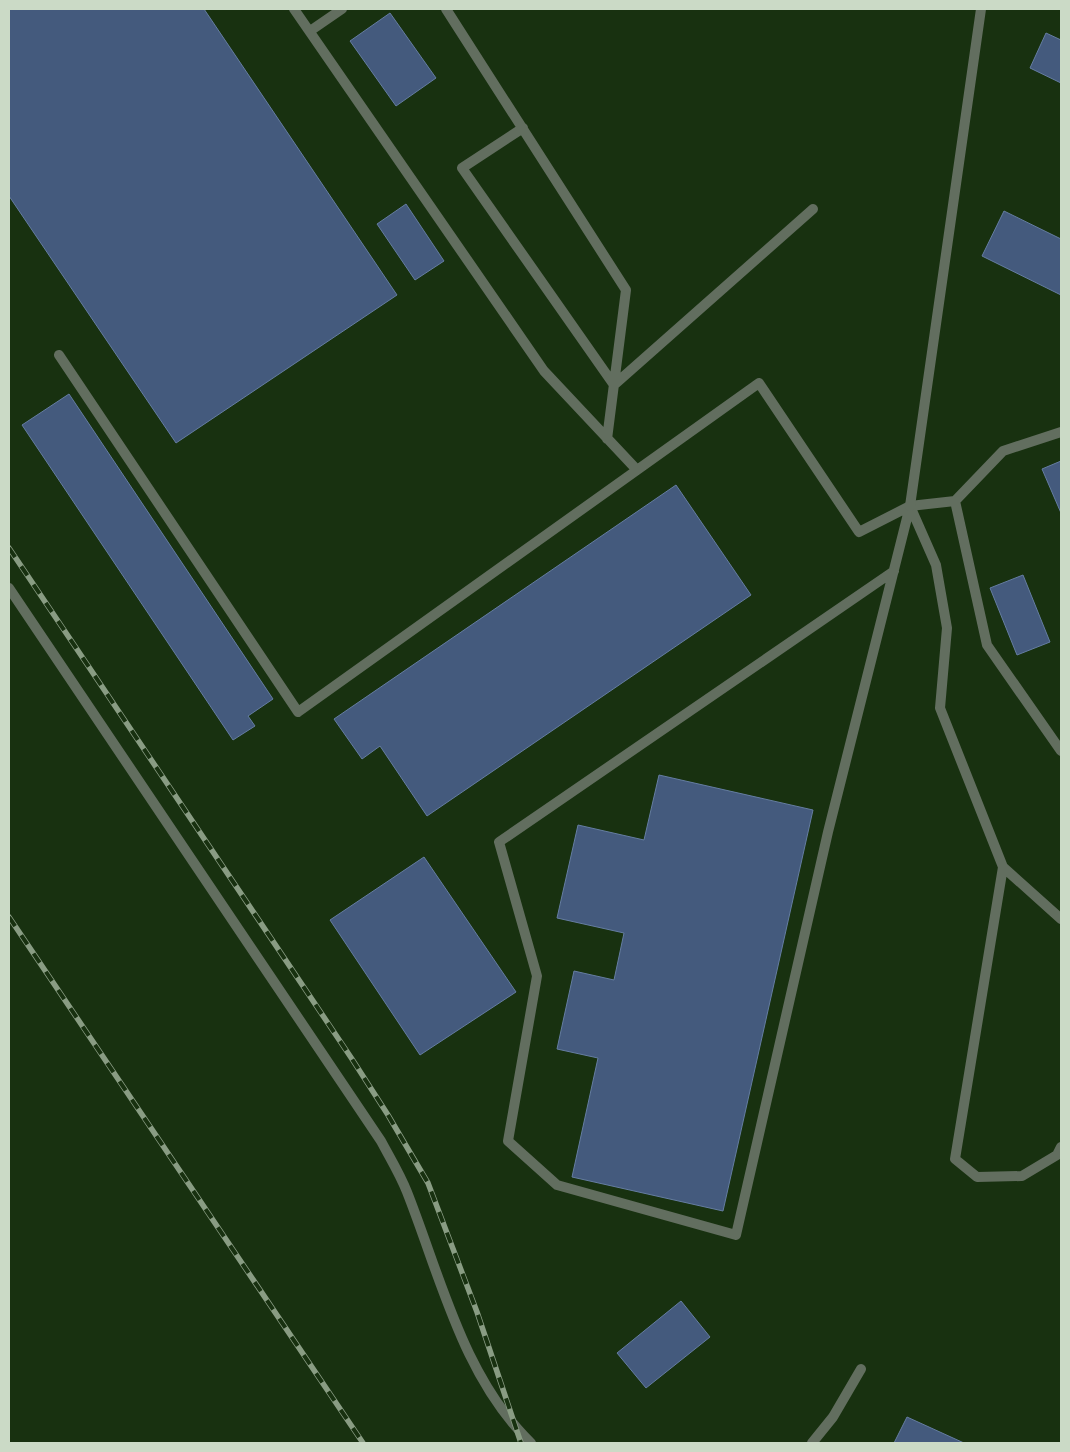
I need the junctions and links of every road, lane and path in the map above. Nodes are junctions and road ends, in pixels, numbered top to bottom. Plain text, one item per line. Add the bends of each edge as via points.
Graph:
1 (294, 9) edge
2 (342, 9) edge
3 (446, 9) edge
4 (981, 9) edge
5 (310, 32) junction
6 (523, 128) junction
7 (813, 209) dead end
8 (59, 355) dead end
9 (614, 385) junction
10 (1061, 432) edge
11 (607, 439) junction
12 (637, 470) junction
13 (955, 501) junction
14 (910, 506) junction
15 (894, 571) junction
16 (9, 588) edge
17 (1061, 751) edge
18 (1002, 867) junction
19 (1061, 919) edge
20 (1061, 1147) edge
21 (861, 1369) dead end
22 (531, 1443) edge
23 (812, 1443) edge

1 - 5 street
2 - 5 street
3 - 6 street
4 - 14 street
5 - 11 street via 544,371
6 - 9 street via 626,290
6 - 9 street via 462,168
7 - 9 street
8 - 12 street via 298,712
9 - 11 street
10 - 13 street via 1003,451
11 - 12 street
12 - 14 street via 759,383 859,532
13 - 14 street
13 - 17 street via 987,645
14 - 15 street
14 - 18 street via 936,565 947,628 940,708
15 - 15 street via 828,832 736,1235 557,1185 508,1141 537,976 499,842
16 - 22 street via 381,1141 406,1190 463,1341 486,1388
18 - 19 street
18 - 20 street via 955,1159 977,1177 1022,1176 1057,1156
21 - 23 street via 833,1418

